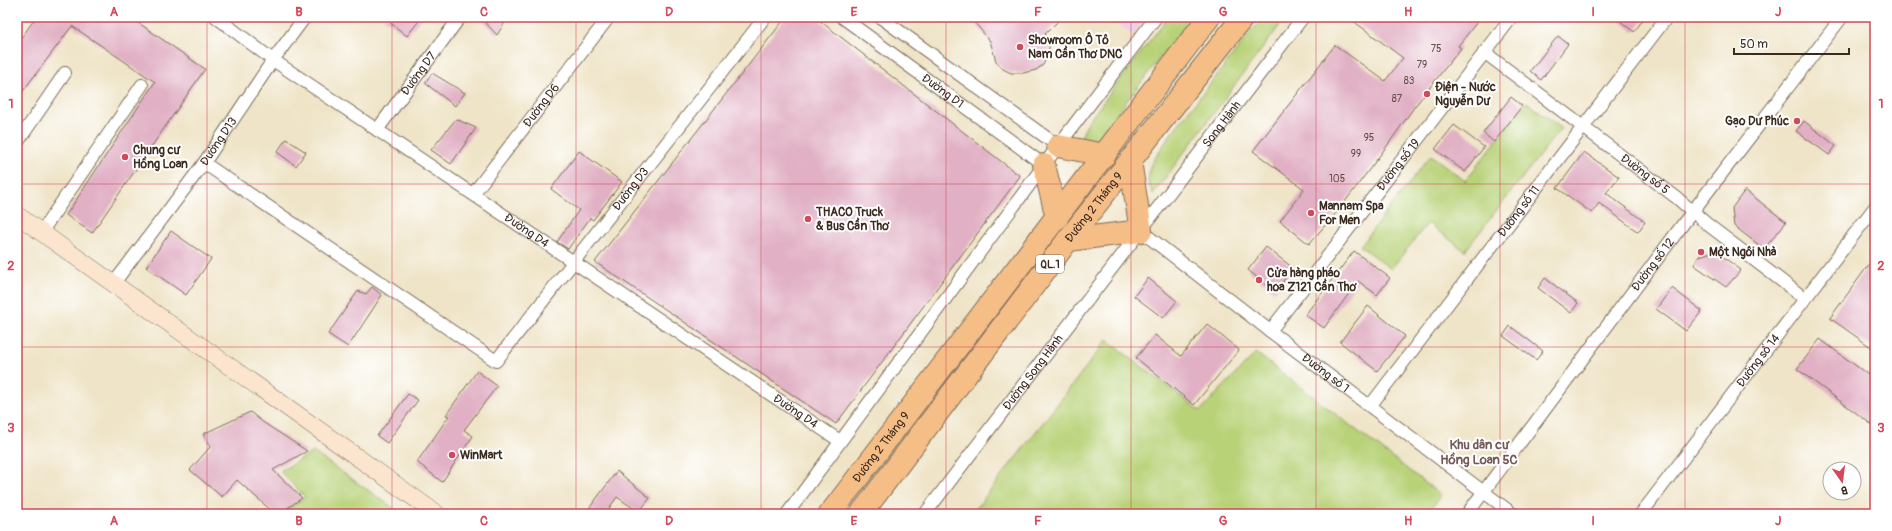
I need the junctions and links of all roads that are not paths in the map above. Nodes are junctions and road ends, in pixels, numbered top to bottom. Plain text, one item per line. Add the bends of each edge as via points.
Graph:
1 (216, 17) edge
2 (305, 17) edge
3 (460, 17) edge
4 (609, 17) edge
5 (765, 17) edge
6 (842, 17) edge
7 (880, 17) edge
8 (1156, 17) edge
9 (1208, 17) edge
10 (1243, 17) edge
11 (1303, 17) edge
12 (1512, 17) edge
13 (1668, 17) edge
14 (1842, 17) edge
15 (1484, 52) junction
16 (273, 60) junction
17 (64, 73) dead end
18 (142, 86) dead end
19 (1584, 128) junction
20 (377, 130) junction
21 (17, 143) edge
22 (1058, 146) junction
23 (1105, 155) junction
24 (1130, 160) junction
25 (204, 163) junction
26 (1044, 165) junction
27 (472, 194) junction
28 (1875, 206) edge
29 (1693, 211) junction
30 (17, 215) edge
31 (1057, 218) junction
32 (42, 231) junction
33 (1140, 231) junction
34 (1068, 240) junction
35 (573, 262) junction
36 (114, 283) junction
37 (1804, 298) junction
38 (1270, 331) junction
39 (1370, 406) junction
40 (840, 441) junction
41 (1483, 493) junction
42 (437, 514) edge
43 (787, 514) edge
44 (830, 514) edge
45 (861, 514) edge
46 (925, 514) edge
47 (1467, 514) edge
48 (1513, 514) edge
49 (1641, 514) edge

1 - 16 street, Đường D4
2 - 16 street, Đường D13
3 - 20 street, Đường D7
4 - 27 street, Đường D6
5 - 35 street, Đường D3
6 - 26 street, Đường D1
7 - 22 street, Đường D1
8 - 22 street
9 - 23 highway, Đường 2 Tháng 9 / QL.1
10 - 24 highway, Đường 2 Tháng 9 / QL.1
11 - 33 street, Song Hành
12 - 15 street, Đường số 19
13 - 19 street, Đường số 11
14 - 29 street, Đường số 12
15 - 19 street, Đường số 5
15 - 38 street, Đường số 19
16 - 20 street, Đường D4
16 - 25 street, Đường D13
17 - 21 street
18 - 32 street
19 - 29 street, Đường số 5
19 - 39 street, Đường số 11
20 - 27 street, Đường D4
22 - 23 highway
22 - 26 street
23 - 31 highway, Đường 2 Tháng 9 / QL.1
24 - 33 highway
24 - 34 highway, Đường 2 Tháng 9 / QL.1
25 - 35 street, Đường D3 via 496,361
25 - 36 street, Đường D13
26 - 31 highway
26 - 40 street
27 - 35 street, Đường D4
28 - 37 street, Đường số 14
29 - 37 street, Đường số 5
29 - 41 street, Đường số 12
30 - 32 street
31 - 44 highway, Đường 2 Tháng 9 / QL.1
32 - 36 street
33 - 34 highway
33 - 38 street, Đường số 1
33 - 46 street, Đường Song Hành
34 - 45 highway, Đường 2 Tháng 9 / QL.1
35 - 40 street, Đường D4
36 - 42 street
37 - 49 street, Đường số 14
38 - 39 street, Đường số 1
39 - 41 street, Đường số 1
40 - 43 street
41 - 47 street, Đường số 12
41 - 48 street, Đường số 1

